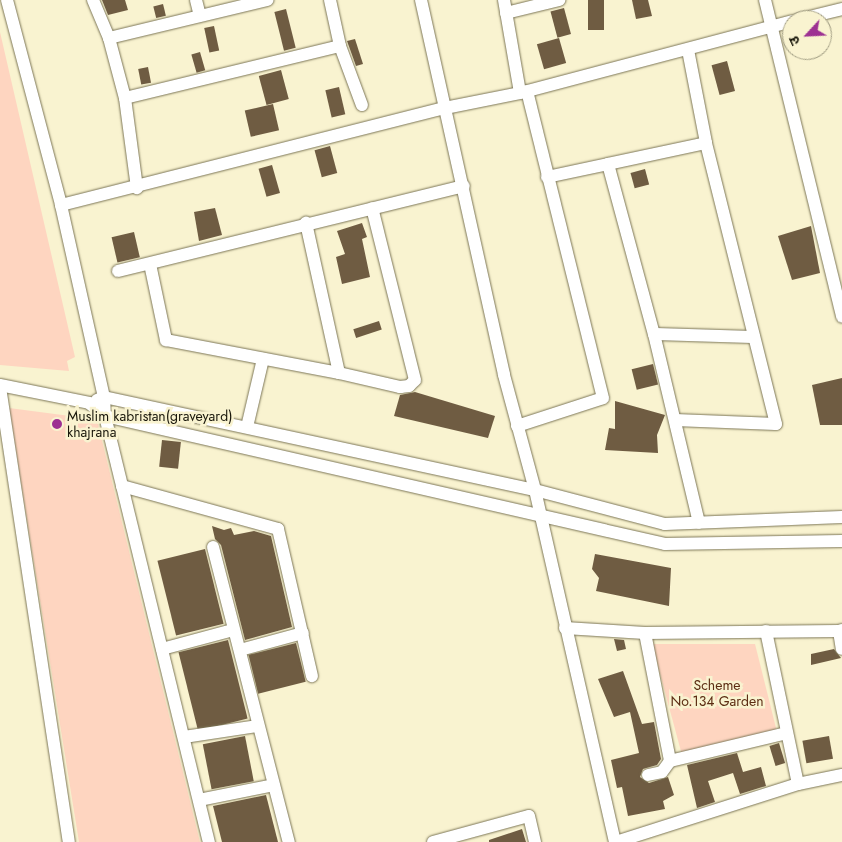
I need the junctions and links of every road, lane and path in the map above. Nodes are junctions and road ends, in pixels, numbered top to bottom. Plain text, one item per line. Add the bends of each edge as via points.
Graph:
1 (7, 0) edge
2 (92, 0) edge
3 (196, 0) edge
4 (267, 0) edge
5 (330, 0) edge
6 (421, 0) edge
7 (559, 0) edge
8 (765, 0) edge
9 (505, 6) edge
10 (200, 16) junction
11 (782, 24) edge
12 (772, 26) junction
13 (109, 38) junction
14 (340, 46) junction
15 (688, 50) junction
16 (523, 92) junction
17 (125, 98) junction
18 (362, 105) dead end
19 (445, 108) junction
20 (706, 143) junction
21 (608, 164) junction
22 (547, 178) junction
23 (464, 186) junction
24 (137, 188) junction
25 (60, 206) junction
26 (372, 208) junction
27 (306, 223) junction
28 (150, 264) junction
29 (118, 271) dead end
30 (842, 317) edge
31 (654, 334) junction
32 (754, 337) junction
33 (263, 359) junction
34 (339, 373) junction
35 (0, 386) edge
36 (104, 397) junction
37 (89, 403) junction
38 (106, 416) junction
39 (675, 420) junction
40 (517, 426) junction
41 (247, 427) junction
42 (122, 486) junction
43 (535, 490) junction
44 (540, 517) junction
45 (842, 517) edge
46 (699, 523) junction
47 (842, 541) edge
48 (213, 547) dead end
49 (565, 628) junction
50 (233, 630) junction
51 (841, 630) edge
52 (766, 631) junction
53 (302, 633) junction
54 (645, 633) junction
55 (162, 649) junction
56 (842, 649) edge
57 (240, 650) junction
58 (312, 676) dead end
59 (258, 726) junction
60 (787, 733) junction
61 (184, 737) junction
62 (670, 761) junction
63 (648, 775) dead end
64 (842, 775) edge
65 (798, 784) junction
66 (274, 785) junction
67 (199, 800) junction
68 (69, 842) edge
69 (209, 842) edge
70 (289, 842) edge
71 (433, 842) edge
72 (535, 842) edge
73 (615, 842) edge

1 - 25 street
2 - 13 street
3 - 10 street
4 - 10 street
5 - 14 street
6 - 19 street
7 - 9 street
8 - 12 street
9 - 16 street
10 - 13 street
11 - 12 street
12 - 15 street
12 - 30 street
13 - 17 street
14 - 17 street
14 - 18 street
15 - 16 street
15 - 20 street
16 - 19 street
16 - 22 street
17 - 24 street
19 - 23 street
19 - 24 street
20 - 21 street
20 - 32 street
21 - 22 street
21 - 31 street
22 - 40 street via 603,398
23 - 26 street
23 - 40 street
24 - 25 street
25 - 36 street
26 - 27 street
26 - 34 street via 415,380 409,386 400,387
27 - 28 street
27 - 34 street
28 - 29 street
28 - 33 street via 166,340
31 - 32 street
31 - 39 street
32 - 39 street via 776,424
33 - 34 street
33 - 41 street
35 - 37 street
35 - 68 street
36 - 37 street
36 - 38 street
36 - 41 street
37 - 38 street
38 - 42 street
38 - 44 street
39 - 46 street
40 - 43 street
41 - 43 street
42 - 53 street via 278,529
42 - 55 street
43 - 44 street
43 - 46 street via 665,524
44 - 47 street via 665,544
44 - 49 street
45 - 46 street
48 - 50 street
49 - 54 street
49 - 73 street
50 - 55 street
50 - 57 street
51 - 52 street
51 - 56 street
52 - 54 street
52 - 60 street
53 - 57 street
53 - 58 street
54 - 62 street
55 - 61 street
57 - 59 street
59 - 61 street
59 - 66 street
60 - 62 street
60 - 65 street
61 - 67 street
62 - 63 street via 662,772
64 - 65 street
65 - 73 street
66 - 67 street
66 - 70 street
67 - 69 street
71 - 72 street via 529,816

